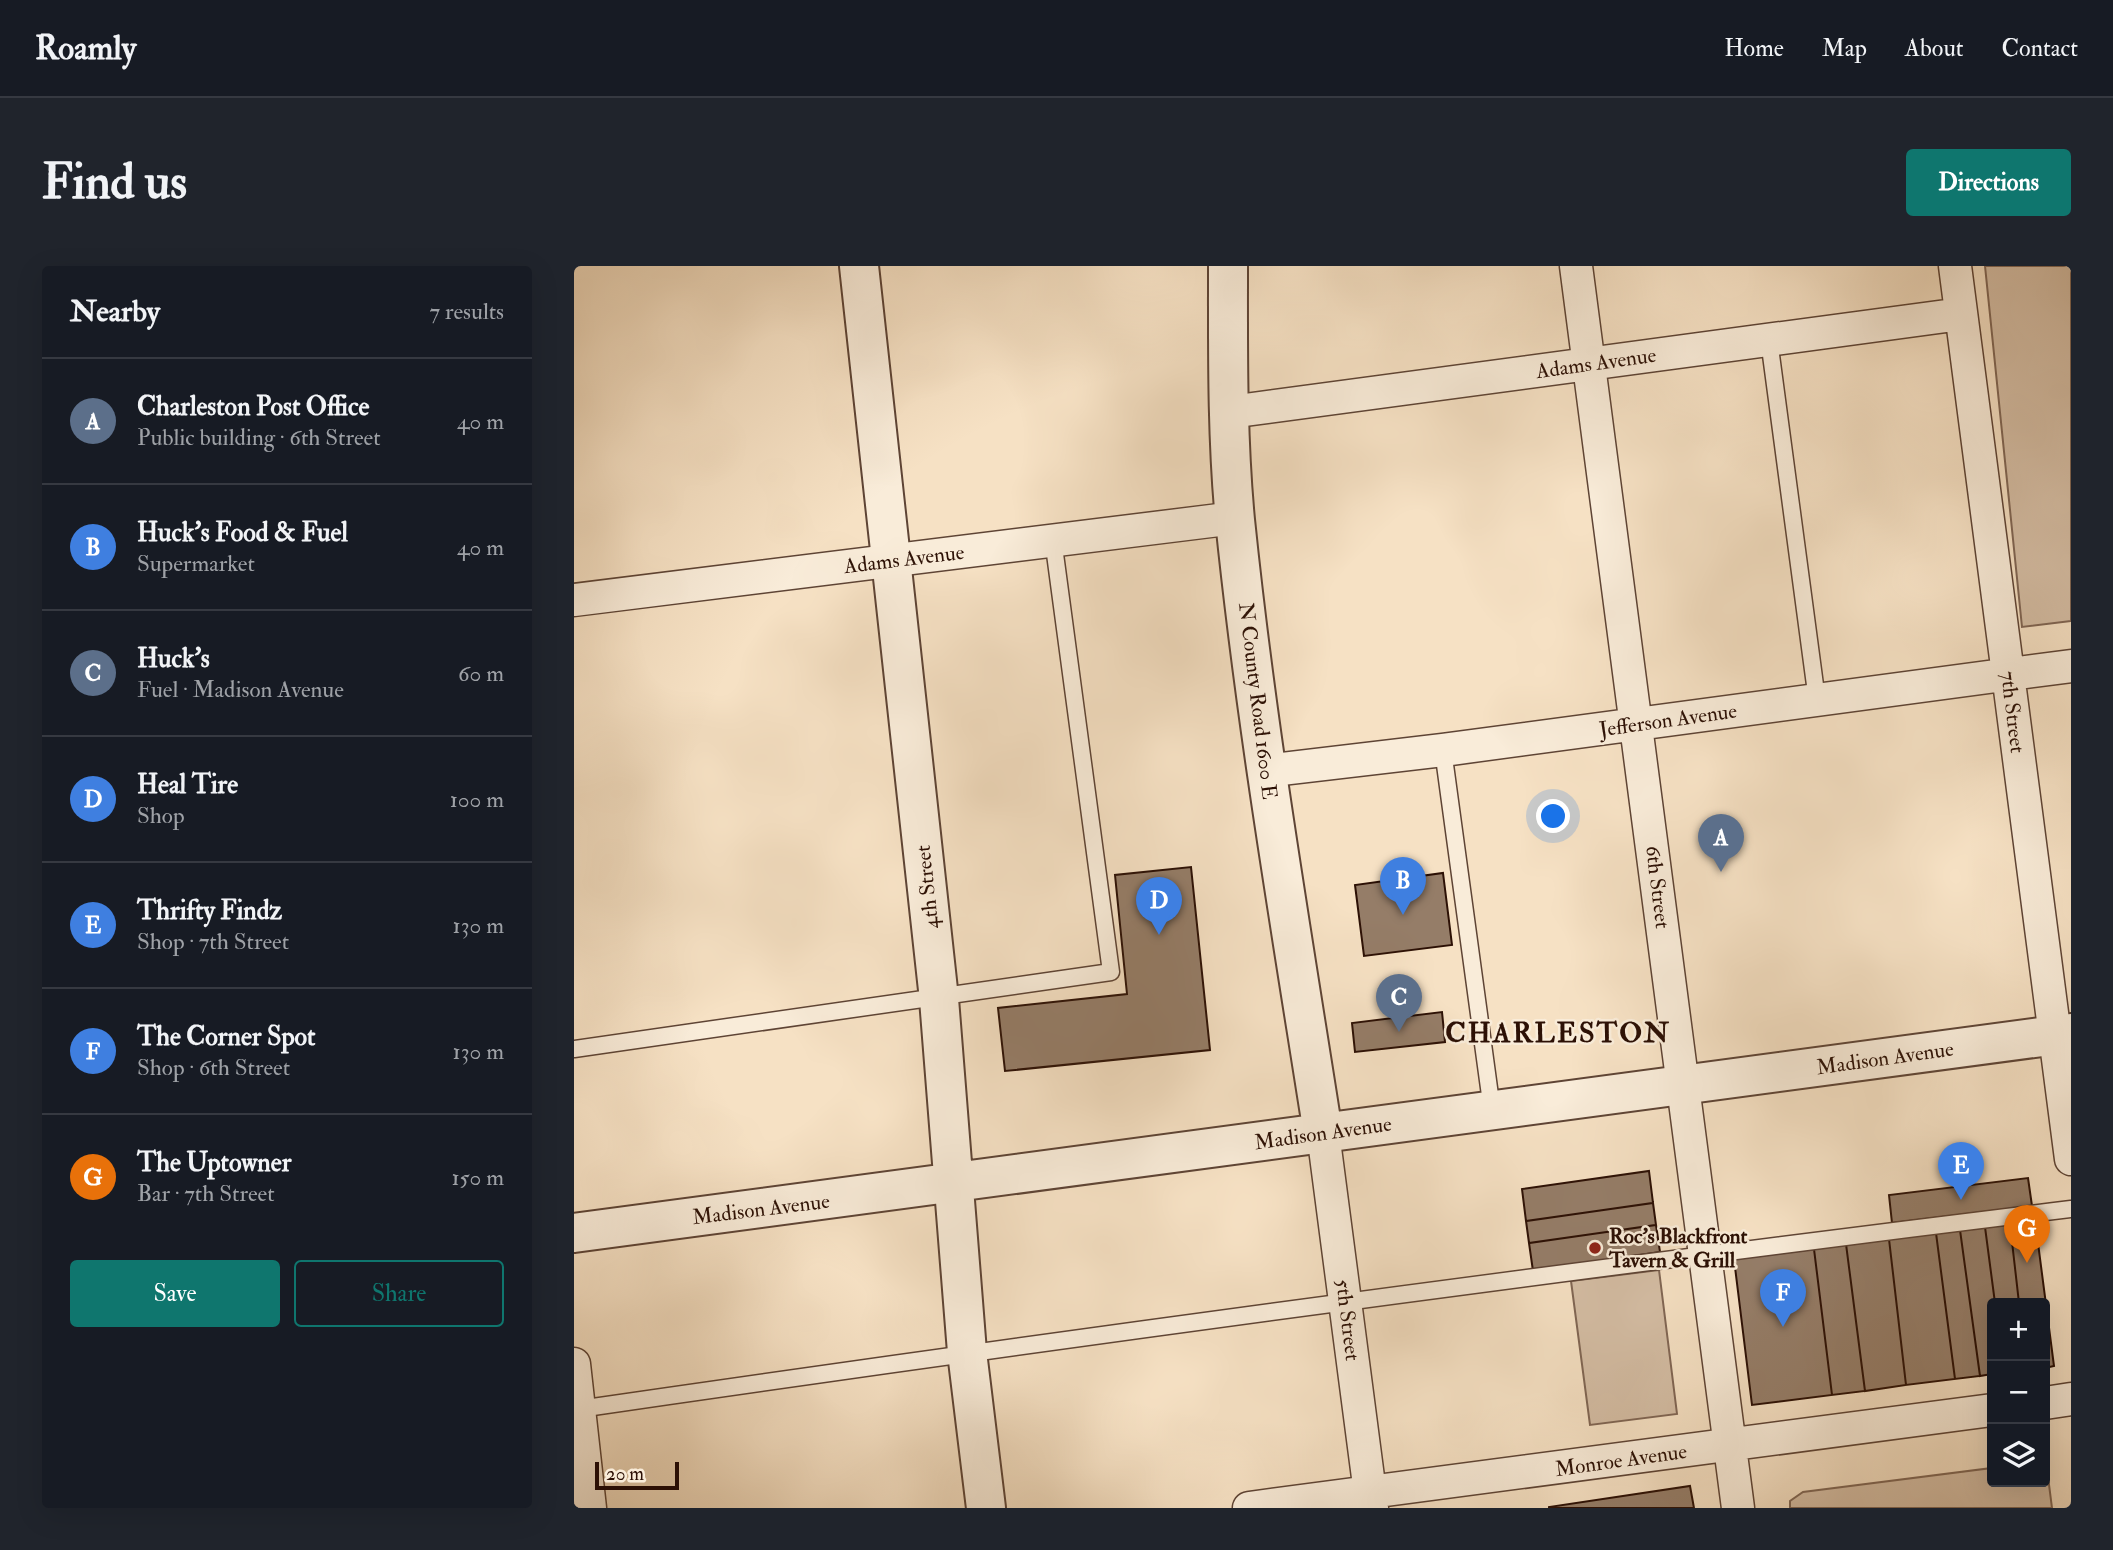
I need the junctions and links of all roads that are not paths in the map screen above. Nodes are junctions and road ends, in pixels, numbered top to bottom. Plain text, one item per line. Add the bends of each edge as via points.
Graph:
1 (859, 266) edge
2 (1228, 266) edge
3 (1576, 266) edge
4 (1955, 266) edge
5 (1961, 314) junction
6 (1769, 340) junction
7 (1590, 364) junction
8 (1230, 412) junction
9 (1235, 518) junction
10 (1054, 539) junction
11 (891, 561) junction
12 (574, 600) edge
13 (2071, 666) edge
14 (2008, 675) junction
15 (1817, 700) junction
16 (1637, 724) junction
17 (1443, 750) junction
18 (1265, 771) junction
19 (939, 999) junction
20 (2063, 1034) edge
21 (574, 1049) edge
22 (1683, 1085) junction
23 (1492, 1110) junction
24 (1323, 1133) junction
25 (2071, 1159) edge
26 (956, 1184) junction
27 (2071, 1209) edge
28 (574, 1233) edge
29 (1705, 1254) junction
30 (1345, 1304) junction
31 (967, 1352) junction
32 (574, 1364) edge
33 (2071, 1399) edge
34 (2050, 1402) edge
35 (579, 1409) junction
36 (1987, 1411) edge
37 (1730, 1445) junction
38 (1371, 1500) edge
39 (590, 1508) edge
40 (986, 1508) edge
41 (1250, 1508) edge
42 (1738, 1508) edge

1 - 11 street, 4th Street
2 - 8 street, N County Road 1600 E
3 - 7 street, 6th Street
4 - 5 street, 7th Street
5 - 6 street, Adams Avenue
5 - 14 street, 7th Street
6 - 7 street, Adams Avenue
6 - 15 lane
7 - 8 street, Adams Avenue
7 - 16 street, 6th Street
8 - 9 street, N County Road 1600 E
9 - 10 street, Adams Avenue
9 - 18 street, N County Road 1600 E
10 - 11 street, Adams Avenue
10 - 19 lane via 1111,972
11 - 12 street, Adams Avenue
11 - 19 street, 4th Street
13 - 14 street, Jefferson Avenue
14 - 15 street, Jefferson Avenue
14 - 20 street, 7th Street
15 - 16 street, Jefferson Avenue
16 - 17 street, Jefferson Avenue
16 - 22 street, 6th Street
17 - 18 street, Jefferson Avenue
17 - 23 lane
18 - 24 street, N County Road 1600 E
19 - 21 lane
19 - 26 street, 4th Street
20 - 22 street, Madison Avenue
20 - 25 street, 7th Street
22 - 23 street, Madison Avenue
22 - 29 street, 6th Street
23 - 24 street, Madison Avenue
24 - 26 street, Madison Avenue
24 - 30 street, 5th Street
26 - 28 street, Madison Avenue
26 - 31 street, 4th Street
27 - 29 lane
29 - 30 lane
29 - 37 street, 6th Street
30 - 31 lane
30 - 38 street, 5th Street
31 - 35 lane
31 - 40 street, 4th Street
32 - 35 street
33 - 34 street
35 - 39 street
36 - 37 street, Monroe Avenue
37 - 38 street, Monroe Avenue
37 - 42 street, 6th Street
38 - 41 street, Monroe Avenue

